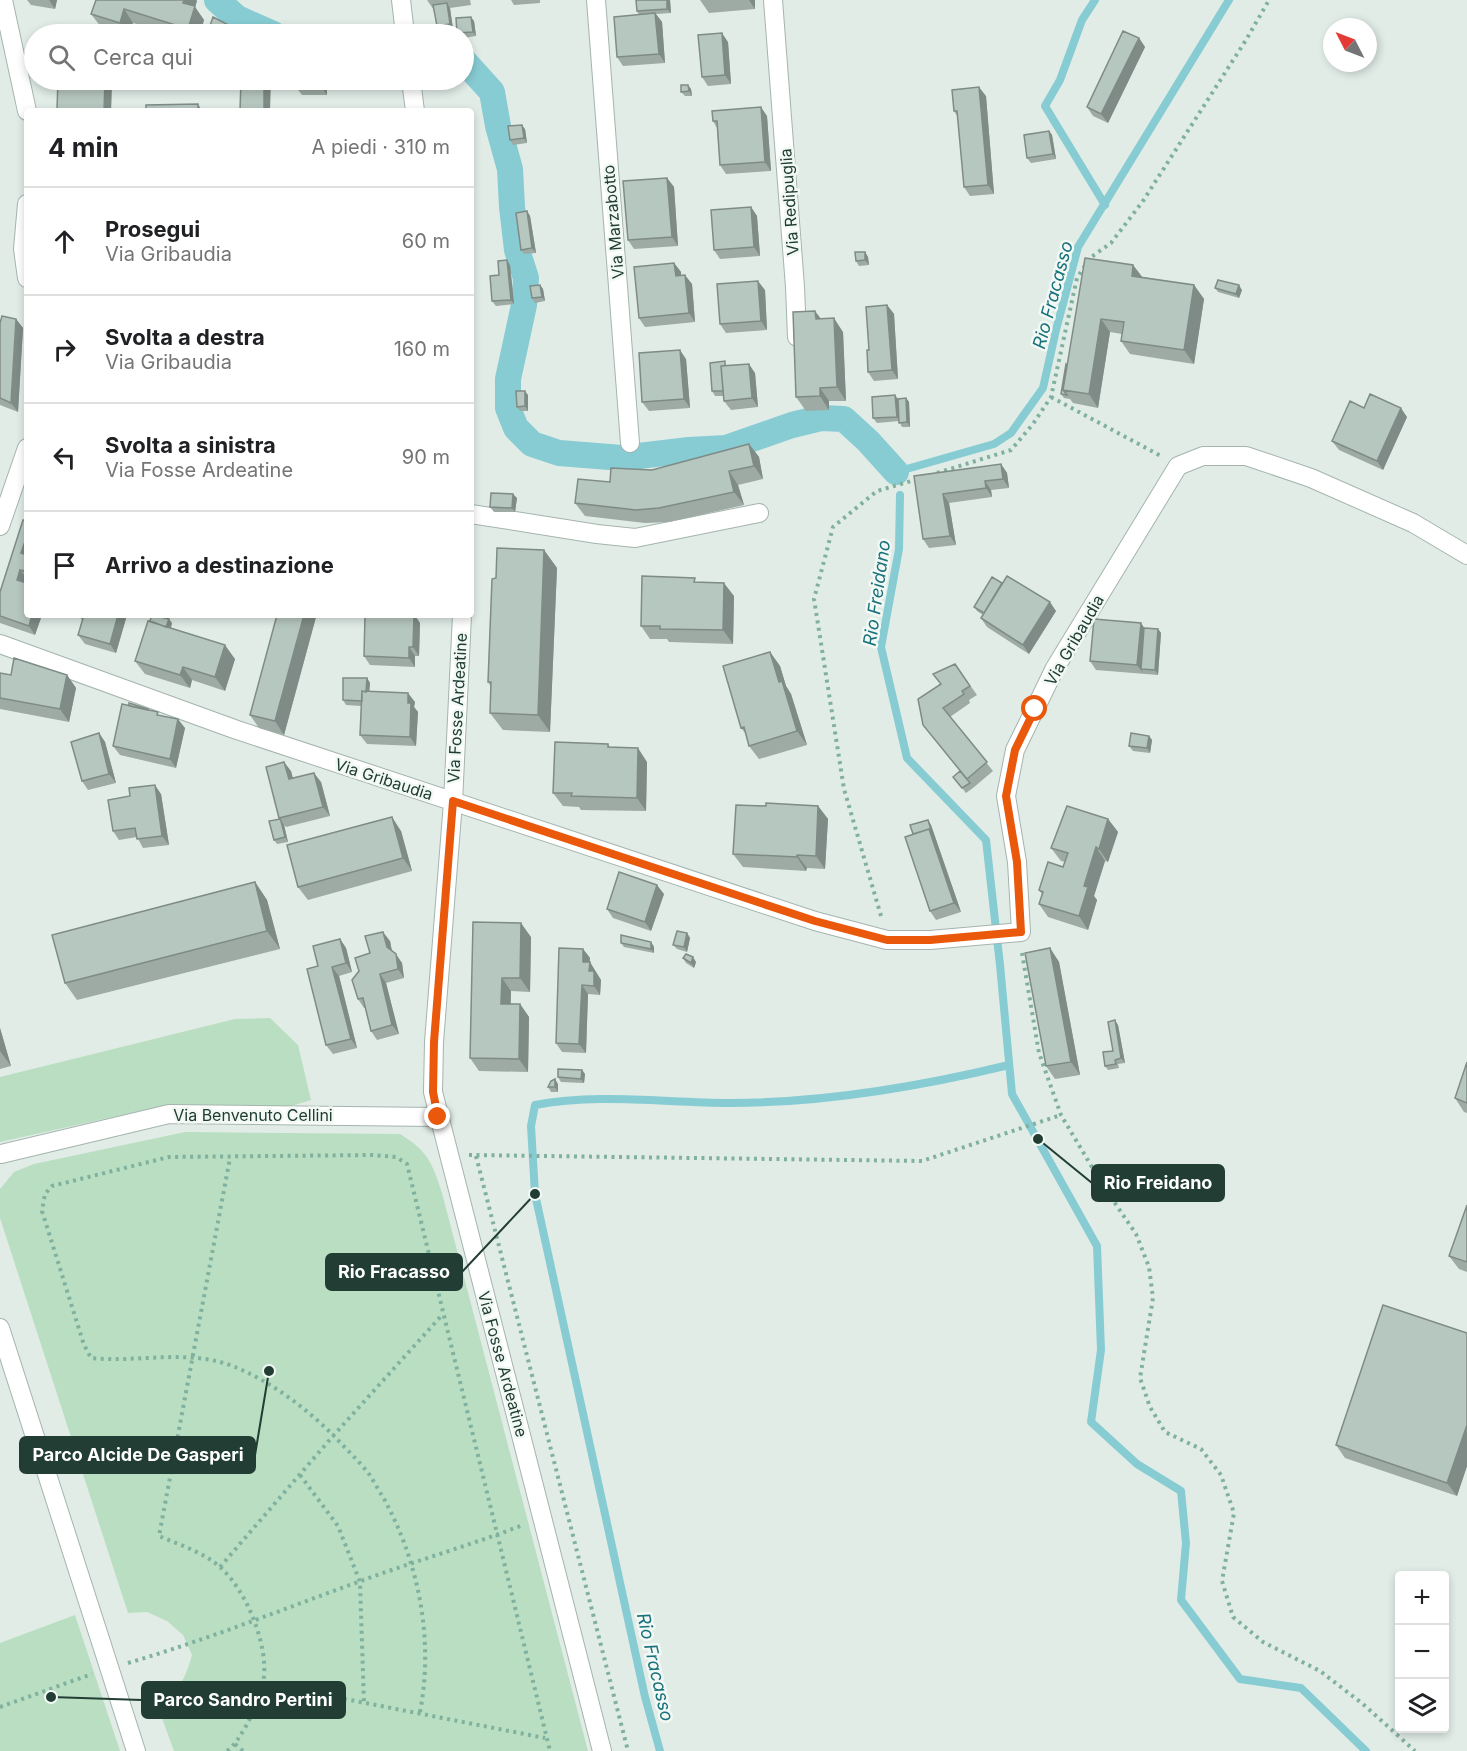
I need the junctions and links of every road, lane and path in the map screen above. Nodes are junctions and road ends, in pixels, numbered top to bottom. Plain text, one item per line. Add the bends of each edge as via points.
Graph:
1 (3, 0) edge
2 (401, 0) edge
3 (596, 0) edge
4 (773, 0) edge
5 (1269, 0) edge
6 (404, 24) edge
7 (412, 90) edge
8 (26, 108) edge
9 (415, 108) edge
10 (797, 357) edge
11 (1051, 397) junction
12 (630, 443) dead end
13 (24, 457) edge
14 (1178, 466) junction
15 (932, 475) edge
16 (921, 478) edge
17 (759, 513) dead end
18 (474, 514) edge
19 (0, 526) edge
20 (1467, 555) edge
21 (462, 618) edge
22 (0, 644) edge
23 (453, 801) junction
24 (1015, 933) junction
25 (887, 940) junction
26 (1061, 1115) junction
27 (438, 1117) junction
28 (1, 1154) edge
29 (230, 1158) junction
30 (443, 1314) junction
31 (0, 1328) edge
32 (193, 1356) junction
33 (333, 1436) junction
34 (300, 1475) junction
35 (543, 1517) junction
36 (497, 1535) junction
37 (412, 1565) junction
38 (220, 1567) junction
39 (360, 1582) junction
40 (254, 1622) junction
41 (188, 1645) dead end
42 (263, 1683) junction
43 (36, 1696) dead end
44 (364, 1703) junction
45 (0, 1707) edge
46 (420, 1713) junction
47 (546, 1738) junction
48 (235, 1744) junction
49 (136, 1751) edge
50 (227, 1751) edge
51 (243, 1751) edge
52 (550, 1751) edge
53 (602, 1751) edge
54 (628, 1751) edge
55 (1415, 1751) edge

1 - 8 street
2 - 6 street
3 - 12 street, Via Marzabotto
4 - 10 street, Via Redipuglia
5 - 11 path via 1143,201 1111,243 1090,258 1077,278
7 - 9 street
11 - 14 path
11 - 15 path via 1011,450
13 - 19 street
14 - 20 street via 1203,456 1246,456 1311,478 1413,524
14 - 24 street, Via Gribaudia via 1056,668 1015,750 1006,796 1017,862
16 - 25 path via 878,491 833,527 814,598 844,789
17 - 18 street via 635,538
21 - 23 street, Via Fosse Ardeatine
22 - 23 street, Via Gribaudia via 237,730
23 - 25 street, Via Gribaudia via 815,921
23 - 27 street, Via Fosse Ardeatine via 434,1042 433,1092
24 - 25 street, Via Gribaudia
24 - 26 path via 1039,1053
26 - 54 path via 922,1161 476,1155
26 - 55 path via 1136,1234 1149,1267 1153,1299 1140,1378 1150,1407 1165,1432 1201,1449 1221,1475 1234,1513 1222,1581 1233,1617 1263,1642 1320,1671
27 - 28 street, Via Benvenuto Cellini via 169,1114
27 - 35 street, Via Fosse Ardeatine
29 - 30 path via 372,1155 396,1157 407,1164
29 - 32 path
29 - 32 path via 169,1157 52,1186 45,1194 42,1211 91,1358
30 - 33 path
30 - 36 path
31 - 49 street
32 - 33 path via 235,1366 271,1386 308,1410
32 - 38 path via 159,1536 198,1552
33 - 34 path
33 - 37 path via 369,1474 394,1518
34 - 38 path
34 - 39 path via 338,1526
35 - 36 path
35 - 53 street, Via Fosse Ardeatine
36 - 37 path
36 - 47 path
37 - 39 path
37 - 46 path via 426,1650
38 - 40 path via 243,1595
39 - 40 path
39 - 44 path
40 - 41 path
40 - 42 path via 263,1650
42 - 44 path
42 - 48 path
43 - 45 path
44 - 46 path
46 - 47 path
47 - 52 path
48 - 50 path
48 - 51 path

